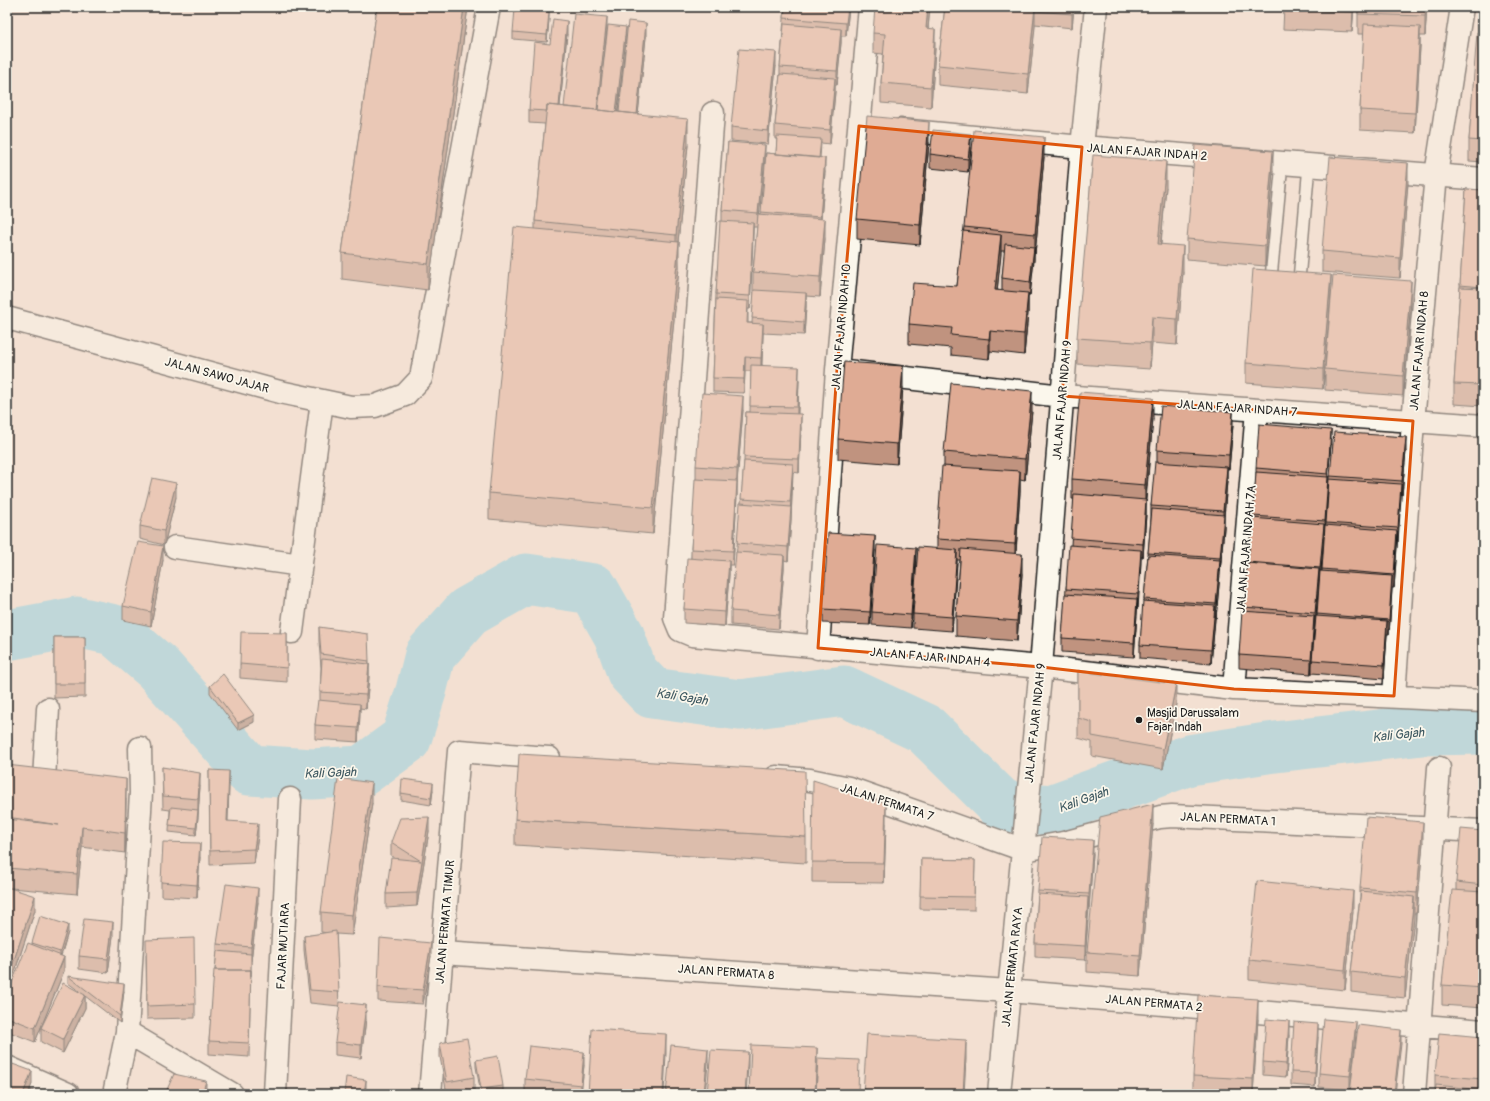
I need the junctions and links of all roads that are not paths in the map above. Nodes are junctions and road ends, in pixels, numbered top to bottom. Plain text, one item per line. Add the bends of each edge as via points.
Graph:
1 (489, 7) edge
2 (870, 7) edge
3 (1096, 7) edge
4 (1462, 7) edge
5 (713, 114) dead end
6 (859, 126) junction
7 (1082, 147) junction
8 (1282, 163) junction
9 (1309, 165) junction
10 (1436, 175) junction
11 (1483, 179) edge
12 (7, 318) edge
13 (837, 370) junction
14 (1062, 396) junction
15 (322, 401) junction
16 (1257, 410) junction
17 (1413, 420) junction
18 (1483, 426) edge
19 (175, 547) dead end
20 (301, 565) junction
21 (292, 632) dead end
22 (818, 648) junction
23 (1041, 667) junction
24 (1234, 689) junction
25 (1394, 696) junction
26 (1483, 701) edge
27 (48, 709) dead end
28 (140, 748) dead end
29 (568, 760) edge
30 (1439, 768) dead end
31 (22, 776) edge
32 (755, 776) edge
33 (44, 780) junction
34 (67, 783) edge
35 (119, 790) edge
36 (141, 792) junction
37 (290, 798) dead end
38 (1435, 828) junction
39 (1483, 832) edge
40 (1024, 845) junction
41 (442, 953) junction
42 (1009, 991) junction
43 (1418, 1025) junction
44 (1483, 1031) edge
45 (127, 1032) junction
46 (7, 1068) edge
47 (68, 1094) edge
48 (114, 1094) edge
49 (232, 1094) edge
50 (275, 1094) edge
51 (430, 1094) edge
52 (999, 1094) edge
53 (1414, 1094) edge

1 - 15 street, JALAN SAWO JAJAR via 421,378 405,395 375,406 351,407
2 - 6 street, JALAN FAJAR INDAH 10
3 - 7 street, JALAN FAJAR INDAH 9
4 - 10 street, JALAN FAJAR INDAH 8
5 - 22 street, JALAN FAJAR INDAH 4 via 675,618 680,630 686,634
6 - 7 street, JALAN FAJAR INDAH 2
6 - 13 street, JALAN FAJAR INDAH 10
7 - 8 street, JALAN FAJAR INDAH 2
7 - 14 street, JALAN FAJAR INDAH 9
8 - 9 street, JALAN FAJAR INDAH 2
8 - 9 lane via 1272,278 1303,280
9 - 10 street, JALAN FAJAR INDAH 2
10 - 11 street, JALAN FAJAR INDAH 2
10 - 17 street, JALAN FAJAR INDAH 8 via 1421,288
12 - 15 street, JALAN SAWO JAJAR
13 - 14 street, JALAN FAJAR INDAH 7
13 - 22 street, JALAN FAJAR INDAH 10
14 - 16 street, JALAN FAJAR INDAH 7
14 - 23 street, JALAN FAJAR INDAH 9
15 - 20 street
16 - 17 street, JALAN FAJAR INDAH 7
16 - 24 street, JALAN FAJAR INDAH 7A
17 - 18 street, JALAN FAJAR INDAH 7
17 - 25 street, JALAN FAJAR INDAH 8
19 - 20 street
20 - 21 street
22 - 23 street, JALAN FAJAR INDAH 4
23 - 24 street, JALAN FAJAR INDAH 4
23 - 40 street, JALAN FAJAR INDAH 9
24 - 25 street, JALAN FAJAR INDAH 4
25 - 26 street, JALAN FAJAR INDAH 4
27 - 33 street
28 - 36 street
29 - 41 street, JALAN PERMATA TIMUR via 459,751
30 - 38 street
31 - 33 street
32 - 40 street, JALAN PERMATA 7 via 810,780 849,788
33 - 34 street
35 - 36 street
36 - 45 street
37 - 50 street, FAJAR MUTIARA
38 - 39 street, JALAN PERMATA 1
38 - 40 street, JALAN PERMATA 1 via 1172,816 1063,843
38 - 43 street
40 - 42 street, JALAN PERMATA RAYA
41 - 42 street, JALAN PERMATA 8
41 - 51 street, JALAN PERMATA TIMUR
42 - 43 street, JALAN PERMATA 2
42 - 52 street, JALAN PERMATA RAYA
43 - 44 street, JALAN PERMATA 2
43 - 53 street
45 - 48 street
45 - 49 street
46 - 47 street

